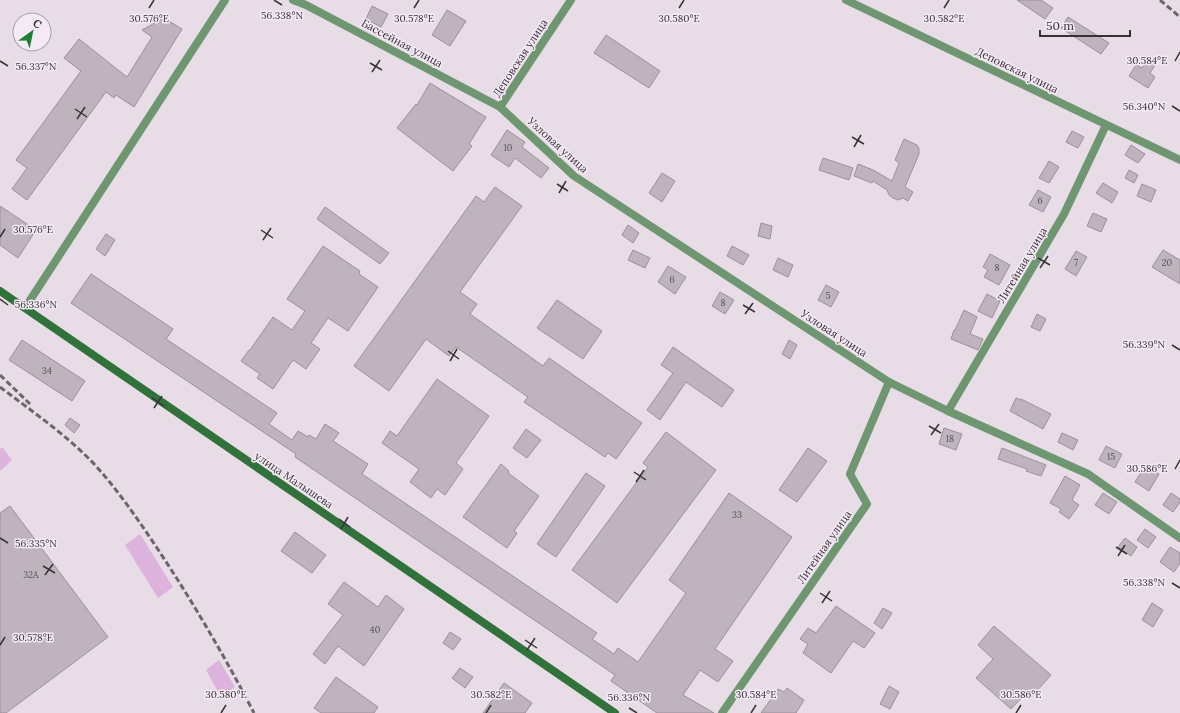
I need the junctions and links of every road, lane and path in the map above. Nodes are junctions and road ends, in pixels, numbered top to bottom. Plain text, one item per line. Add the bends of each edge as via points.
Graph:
1 (225, 0) edge
2 (293, 0) edge
3 (571, 0) edge
4 (846, 0) edge
5 (500, 107) junction
6 (1106, 125) junction
7 (1180, 160) edge
8 (0, 291) edge
9 (25, 308) junction
10 (889, 382) junction
11 (948, 411) junction
12 (1180, 538) edge
13 (615, 713) edge
14 (722, 713) edge

1 - 9 street
2 - 5 street, Бассейная улица
3 - 5 street, Деповская улица
4 - 6 street, Деповская улица
5 - 10 street, Узловая улица via 574,176
6 - 7 street, Деповская улица
6 - 11 street, Литейная улица via 1064,214
8 - 9 street, улица Малышева
9 - 13 street, улица Малышева
10 - 11 street, Узловая улица
10 - 14 street, Литейная улица via 850,474 867,504
11 - 12 street, Узловая улица via 1088,474

